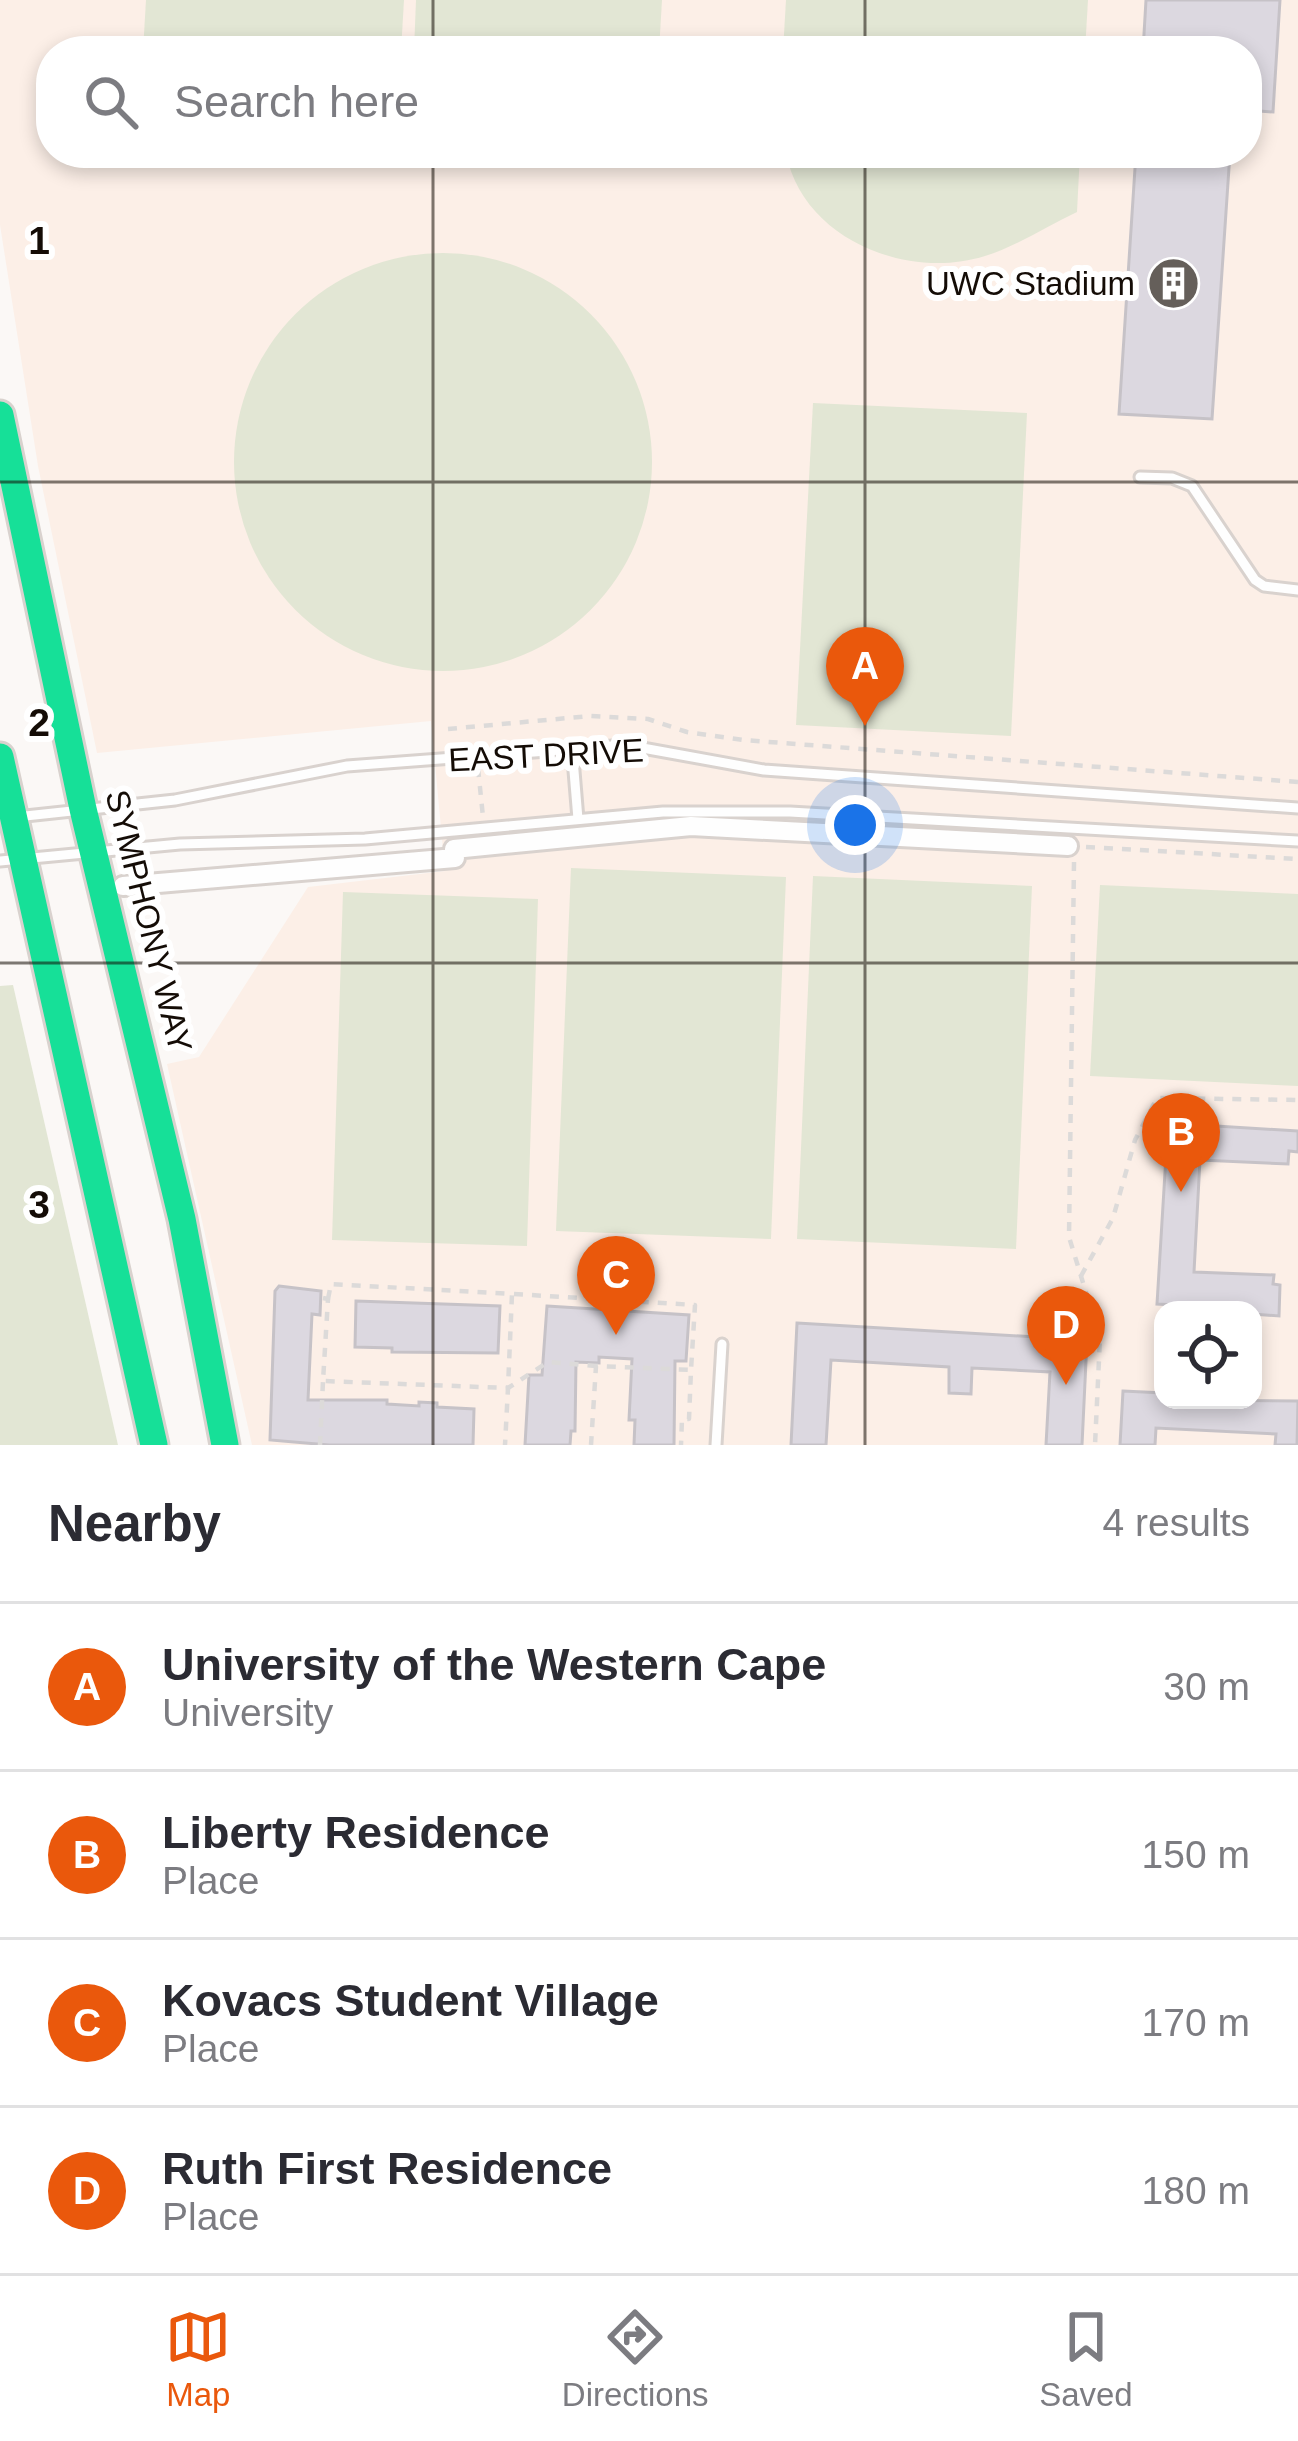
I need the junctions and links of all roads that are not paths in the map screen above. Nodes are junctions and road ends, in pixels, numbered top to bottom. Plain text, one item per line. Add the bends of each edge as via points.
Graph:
1 (0, 415) edge
2 (1140, 477) dead end
3 (1298, 590) edge
4 (572, 747) junction
5 (0, 758) edge
6 (1298, 808) edge
7 (83, 809) junction
8 (6, 818) edge
9 (578, 819) junction
10 (1298, 841) edge
11 (1068, 846) road end
12 (93, 850) junction
13 (10, 860) edge
14 (123, 886) dead end
15 (722, 1345) dead end
16 (154, 1445) edge
17 (225, 1445) edge
18 (716, 1445) edge

1 - 7 main road, SYMPHONY WAY
2 - 3 lane via 1192,486 1255,580
4 - 6 lane, EAST DRIVE via 626,745 764,770
4 - 7 lane, EAST DRIVE via 347,766
4 - 9 lane
5 - 8 main road
7 - 8 lane, EAST DRIVE
7 - 12 main road, SYMPHONY WAY
8 - 13 main road
9 - 10 lane, EAST DRIVE via 790,812
9 - 12 lane, EAST DRIVE via 365,839
11 - 14 street via 691,826 454,849 455,858
12 - 13 lane, EAST DRIVE
12 - 17 main road, SYMPHONY WAY via 182,1219
13 - 16 main road via 90,1146
15 - 18 lane

